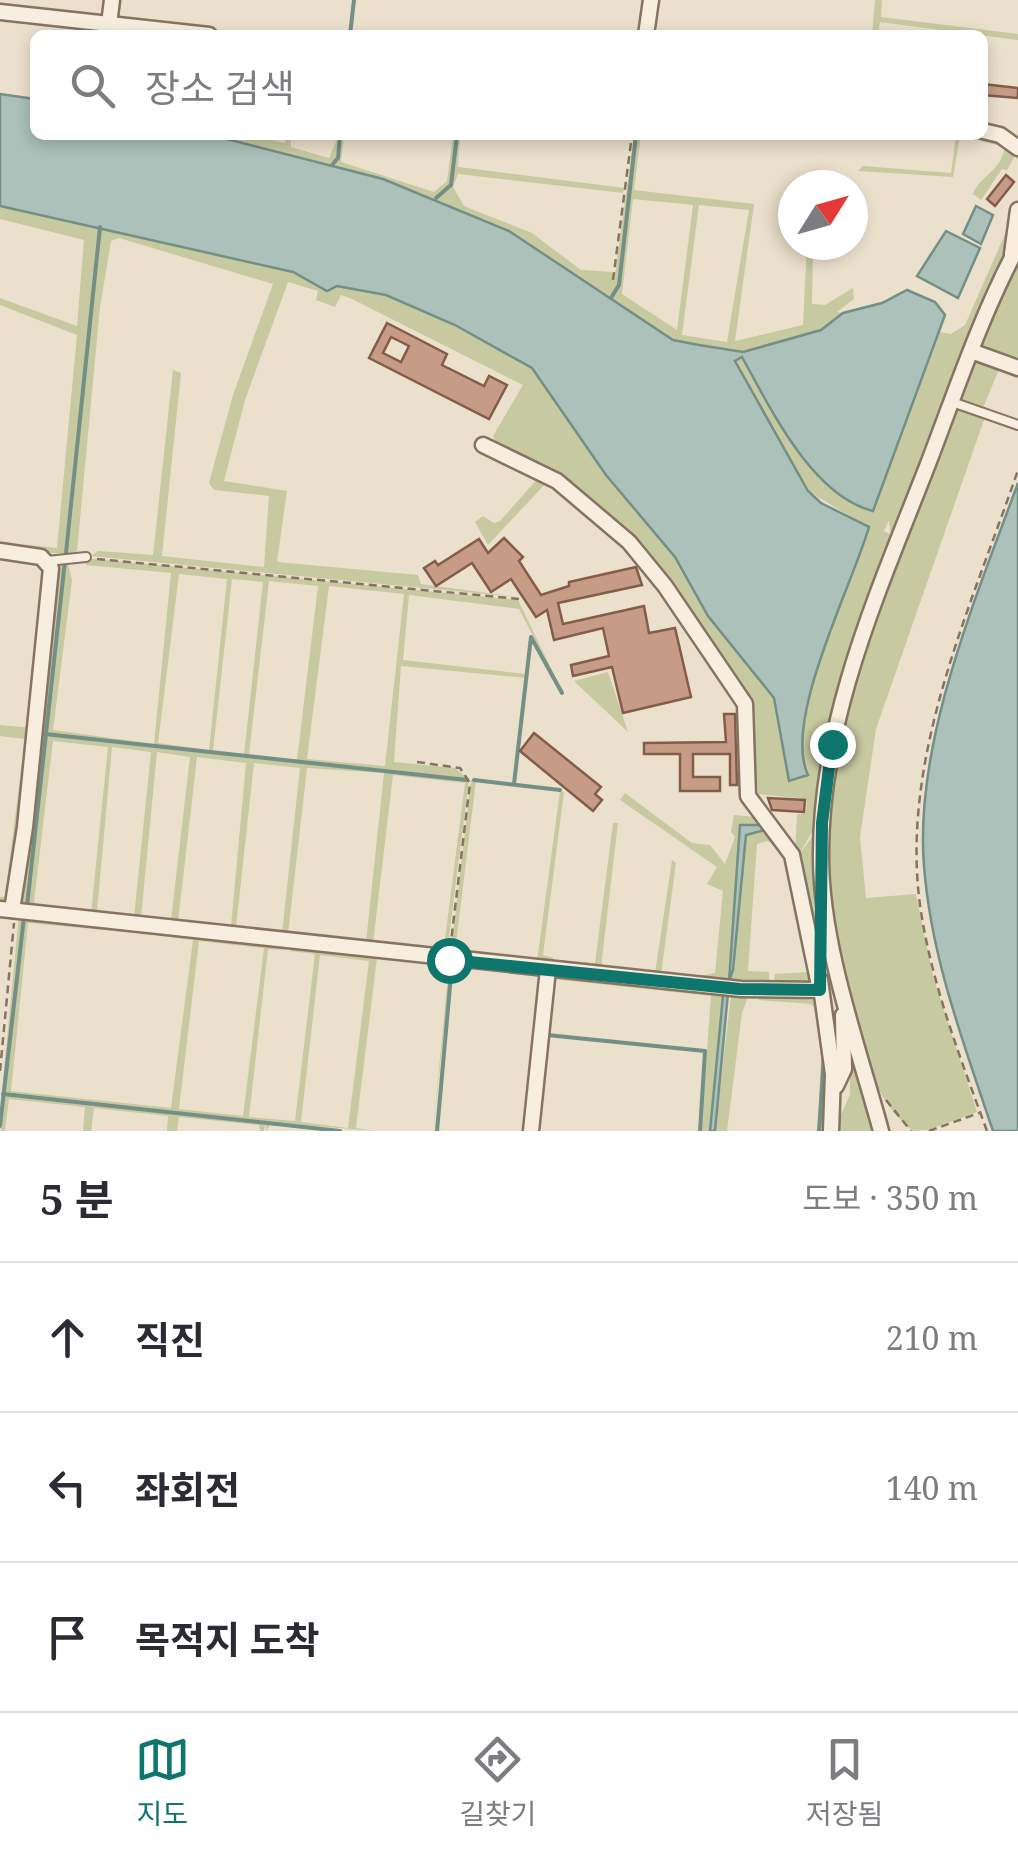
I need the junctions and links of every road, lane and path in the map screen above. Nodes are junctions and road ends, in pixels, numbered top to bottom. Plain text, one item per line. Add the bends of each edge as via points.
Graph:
1 (112, 0) edge
2 (651, 0) edge
3 (0, 12) edge
4 (109, 24) junction
5 (164, 30) edge
6 (647, 30) edge
7 (988, 132) edge
8 (631, 140) edge
9 (1018, 148) edge
10 (1018, 210) edge
11 (1014, 253) edge
12 (613, 280) dead end
13 (970, 351) junction
14 (1018, 368) edge
15 (952, 402) junction
16 (1018, 425) edge
17 (483, 445) dead end
18 (1018, 470) edge
19 (0, 551) edge
20 (86, 557) joint
21 (47, 561) junction
22 (519, 600) dead end
23 (417, 762) dead end
24 (824, 885) junction
25 (6, 910) edge
26 (449, 960) junction
27 (548, 969) junction
28 (840, 980) junction
29 (820, 990) junction
30 (0, 1071) edge
31 (866, 1076) junction
32 (833, 1091) junction
33 (980, 1112) junction
34 (531, 1131) edge
35 (830, 1131) edge
36 (881, 1131) edge
37 (911, 1131) edge
38 (929, 1131) edge
39 (987, 1131) edge

1 - 4 street
2 - 6 street
3 - 4 street
4 - 5 street
7 - 9 street
8 - 12 path
10 - 11 street
11 - 13 street
13 - 14 street
13 - 15 street
15 - 16 lane
15 - 24 street via 847,682 824,794
17 - 29 street via 557,482 628,542 746,704 748,796 792,856
18 - 33 path via 939,702 916,847 931,962
19 - 21 street
20 - 21 lane
20 - 22 path
21 - 25 street via 50,591
23 - 26 path via 460,768 470,783
24 - 28 street
24 - 29 street
25 - 26 street
25 - 30 path
26 - 27 street
27 - 29 street via 740,989
27 - 34 street
28 - 31 street
28 - 32 street via 844,1069
29 - 32 street
31 - 36 street
31 - 37 path
32 - 35 street
33 - 38 path
33 - 39 path

